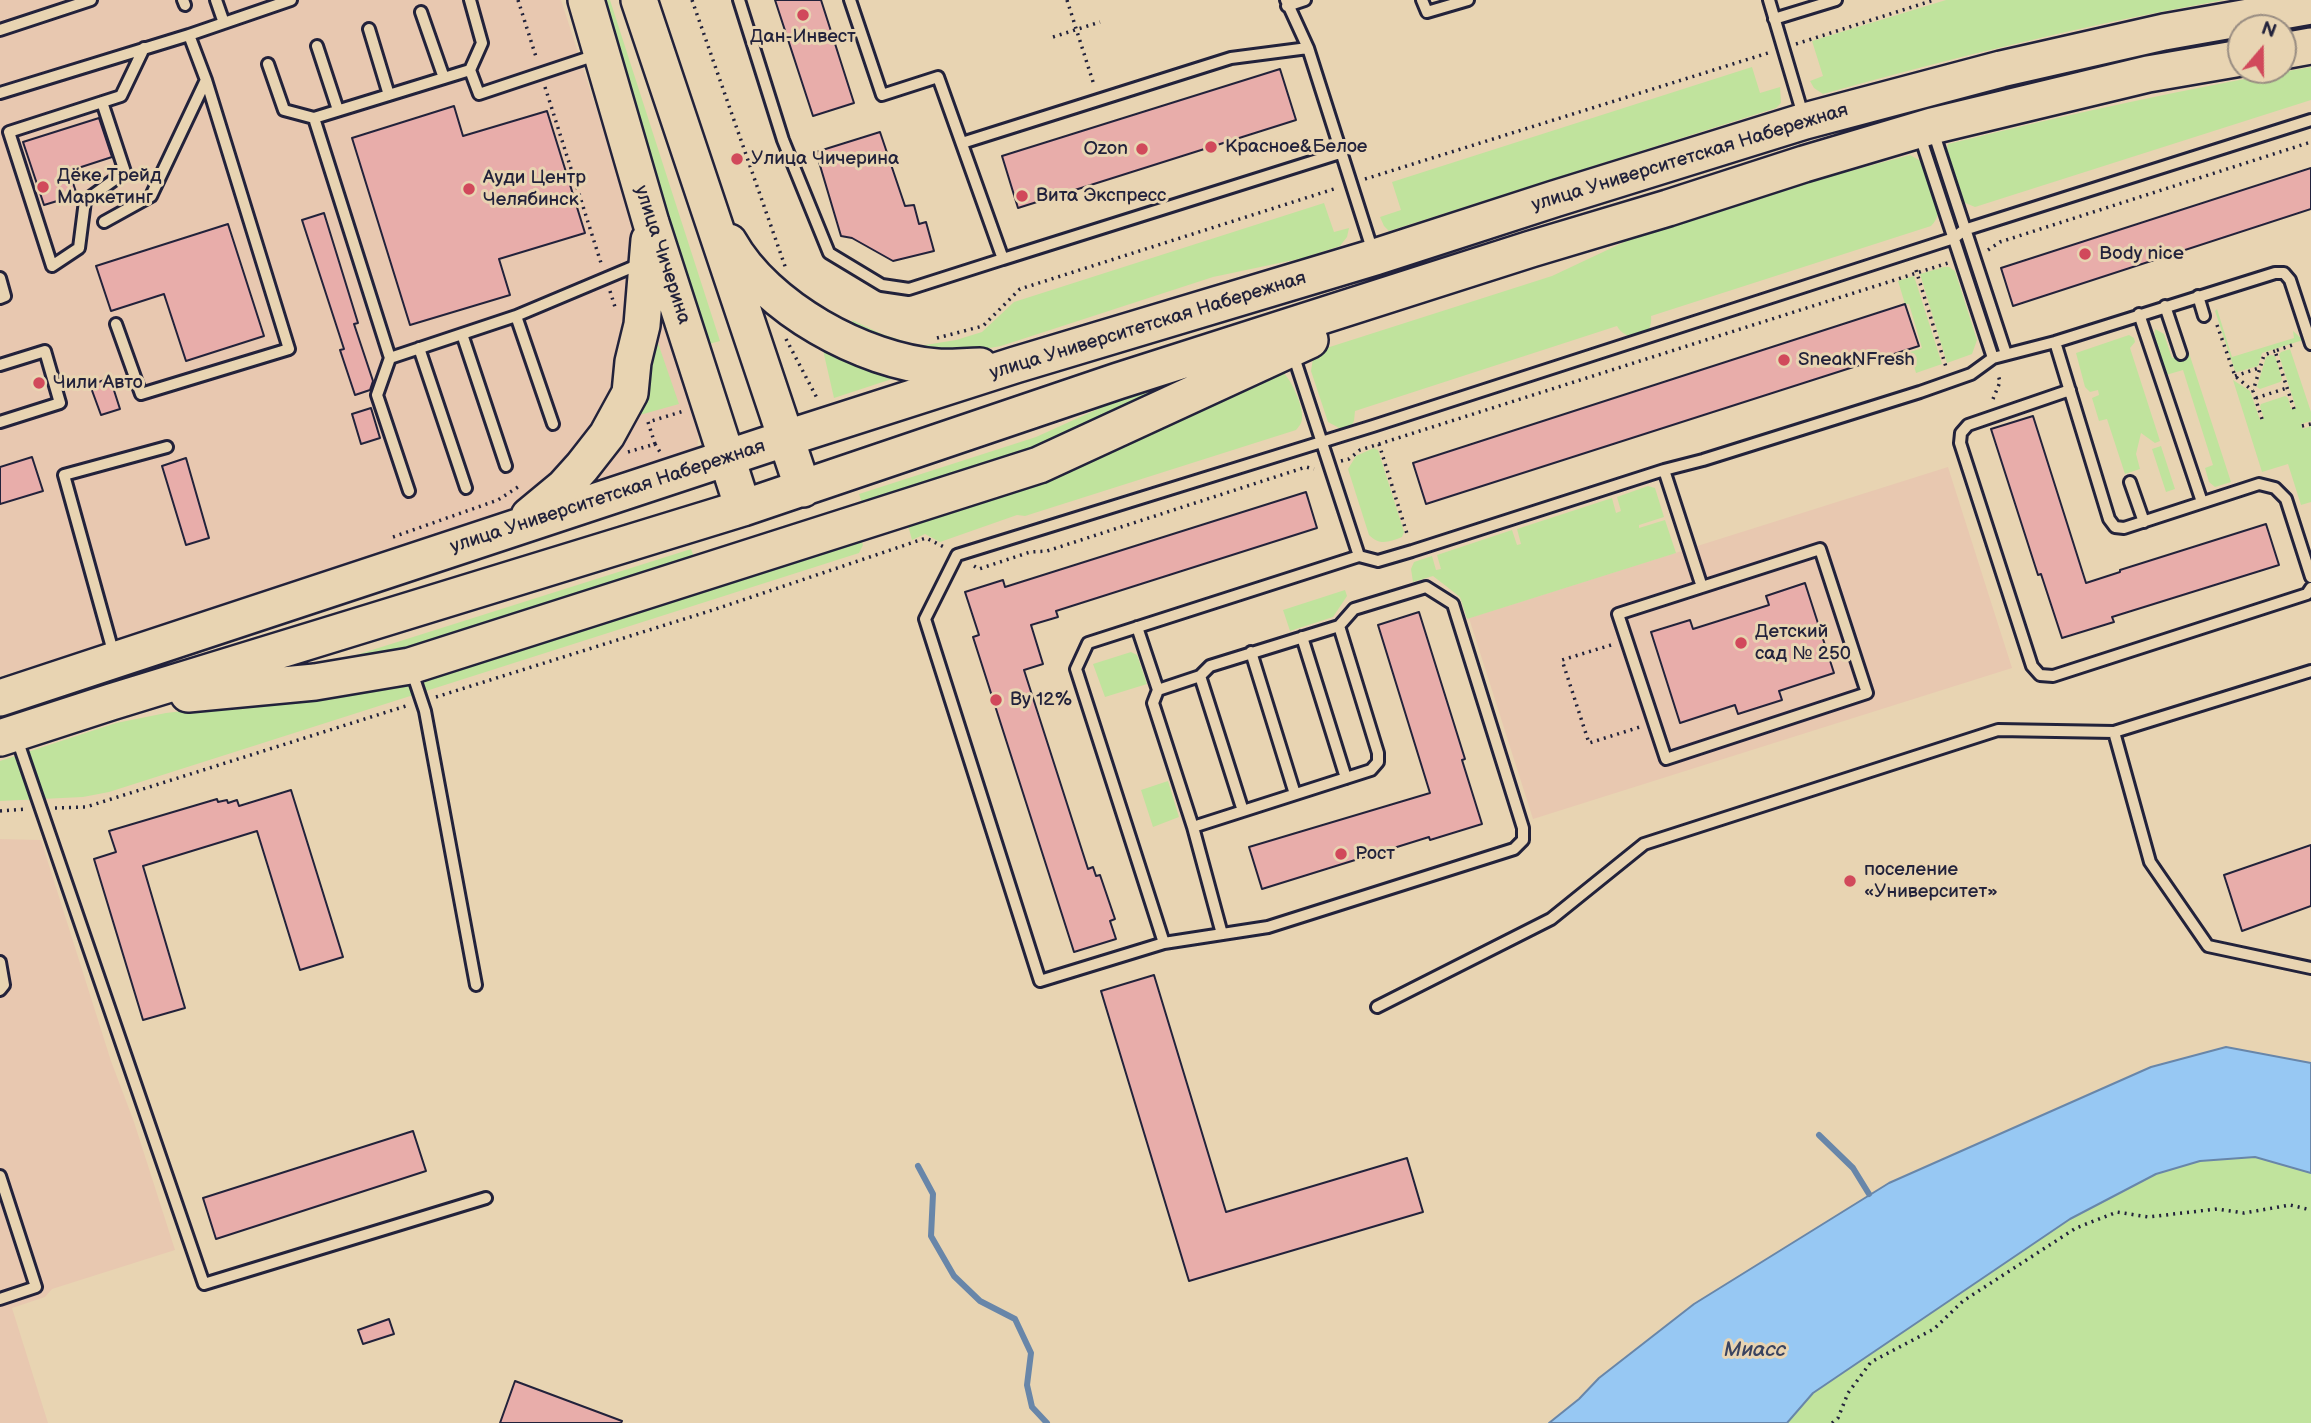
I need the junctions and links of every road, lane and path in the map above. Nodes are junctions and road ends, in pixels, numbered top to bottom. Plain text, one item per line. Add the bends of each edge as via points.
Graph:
1 (91, 0) edge
2 (216, 0) edge
3 (291, 0) edge
4 (470, 0) edge
5 (518, 0) edge
6 (586, 0) edge
7 (639, 0) edge
8 (739, 0) edge
9 (850, 0) edge
10 (1067, 0) edge
11 (1305, 0) edge
12 (1422, 0) edge
13 (1468, 0) edge
14 (1769, 0) edge
15 (1836, 0) edge
16 (1934, 0) edge
17 (1287, 3) edge
18 (2311, 5) edge
19 (421, 12) dead end
20 (1774, 19) junction
21 (1100, 22) dead end
22 (224, 23) junction
23 (369, 29) dead end
24 (0, 30) edge
25 (1076, 30) junction
26 (189, 35) junction
27 (1053, 37) dead end
28 (317, 46) dead end
29 (144, 48) junction
30 (1308, 48) junction
31 (1784, 48) junction
32 (602, 53) junction
33 (2227, 60) edge
34 (268, 64) dead end
35 (470, 69) junction
36 (541, 73) junction
37 (444, 78) junction
38 (206, 80) junction
39 (0, 93) edge
40 (389, 95) junction
41 (1099, 100) junction
42 (102, 102) junction
43 (338, 110) junction
44 (314, 118) junction
45 (2311, 120) edge
46 (1805, 121) junction
47 (1925, 128) junction
48 (962, 143) junction
49 (1343, 152) junction
50 (1352, 183) junction
51 (705, 199) junction
52 (104, 222) dead end
53 (650, 223) junction
54 (1964, 230) junction
55 (1954, 237) junction
56 (1531, 249) junction
57 (1910, 252) junction
58 (1375, 257) junction
59 (1003, 259) junction
60 (648, 261) junction
61 (606, 277) junction
62 (0, 278) edge
63 (2202, 295) junction
64 (0, 298) edge
65 (2165, 306) junction
66 (617, 311) dead end
67 (2139, 314) junction
68 (516, 316) junction
69 (2204, 316) dead end
70 (116, 324) dead end
71 (462, 334) junction
72 (2228, 337) dead end
73 (931, 339) dead end
74 (2222, 339) junction
75 (2055, 342) junction
76 (2310, 342) edge
77 (419, 348) junction
78 (1291, 348) junction
79 (2275, 351) junction
80 (2006, 354) junction
81 (2181, 354) dead end
82 (390, 358) junction
83 (1993, 358) junction
84 (0, 365) edge
85 (1015, 365) junction
86 (2260, 368) junction
87 (2235, 376) junction
88 (1950, 381) junction
89 (1998, 388) dead end
90 (2287, 388) junction
91 (2070, 390) junction
92 (2253, 391) junction
93 (2256, 398) junction
94 (1993, 400) dead end
95 (2294, 409) dead end
96 (2262, 419) dead end
97 (0, 422) edge
98 (553, 424) dead end
99 (2311, 424) edge
100 (1373, 426) junction
101 (2302, 426) dead end
102 (786, 438) junction
103 (1322, 441) junction
104 (167, 447) dead end
105 (727, 458) junction
106 (506, 466) dead end
107 (1664, 470) junction
108 (528, 480) dead end
109 (2130, 482) dead end
110 (466, 488) dead end
111 (803, 489) junction
112 (409, 491) dead end
113 (2202, 502) junction
114 (743, 508) junction
115 (2144, 522) junction
116 (516, 526) junction
117 (381, 541) dead end
118 (1412, 551) junction
119 (1359, 556) junction
120 (873, 557) dead end
121 (2311, 577) edge
122 (1702, 587) junction
123 (2311, 588) edge
124 (1339, 626) junction
125 (1137, 627) junction
126 (1302, 637) junction
127 (1627, 640) junction
128 (1251, 652) junction
129 (115, 661) junction
130 (410, 666) junction
131 (2311, 671) edge
132 (1200, 676) junction
133 (1158, 690) junction
134 (0, 698) edge
135 (422, 701) junction
136 (111, 702) junction
137 (1654, 723) junction
138 (2114, 732) junction
139 (8, 735) edge
140 (1346, 778) junction
141 (1295, 794) junction
142 (40, 808) junction
143 (0, 811) edge
144 (1243, 811) junction
145 (1193, 828) junction
146 (1222, 934) junction
147 (1164, 943) junction
148 (0, 962) edge
149 (2311, 968) edge
150 (476, 985) dead end
151 (0, 990) edge
152 (1377, 1007) dead end
153 (0, 1176) edge
154 (486, 1198) dead end
155 (2311, 1210) edge
156 (0, 1299) edge
157 (1832, 1423) edge

1 - 24 lane
2 - 22 lane
3 - 22 lane
4 - 35 lane via 482,43
5 - 36 path
6 - 32 main road, улица Чичерина
7 - 51 main road
8 - 59 lane via 783,140 829,253 882,285 909,289
9 - 48 lane via 882,95 938,77
10 - 25 path
11 - 17 lane
12 - 13 lane via 1427,12
14 - 20 lane
15 - 20 lane
16 - 31 path
17 - 30 lane
18 - 46 main road, улица Университетская Набережная via 2001,69
19 - 37 lane
20 - 31 lane
21 - 25 path
22 - 26 lane
23 - 40 lane
25 - 27 path
25 - 41 path
26 - 29 lane
26 - 38 lane
28 - 43 lane
29 - 39 lane
29 - 42 lane via 121,96
30 - 41 lane via 1231,58
30 - 49 lane
31 - 46 lane
31 - 50 path
32 - 36 lane
32 - 53 main road, улица Чичерина
33 - 47 main road, улица Университетская Набережная via 2148,74
34 - 44 lane via 284,110
35 - 36 lane via 479,94
35 - 37 lane
36 - 61 path
37 - 40 lane
38 - 52 lane via 151,196
38 - 70 lane via 289,349 141,394
40 - 43 lane
41 - 48 lane
42 - 42 lane via 125,172 85,201 79,248 52,266 9,132
43 - 44 lane
44 - 82 lane
45 - 54 lane
46 - 58 main road, улица Университетская Набережная
47 - 54 lane
47 - 55 lane
47 - 56 main road, улица Университетская Набережная
48 - 59 lane
49 - 50 lane
49 - 59 lane
50 - 58 lane
50 - 73 path via 1020,289 983,326
51 - 85 main road via 740,263 790,310 817,327 913,363 937,367
51 - 102 main road
53 - 60 main road
53 - 105 main road, улица Чичерина
54 - 55 lane
54 - 80 lane
55 - 57 lane
55 - 83 lane
56 - 78 main road
56 - 111 main road, улица Университетская Набережная via 1118,381
57 - 88 path
57 - 100 lane
58 - 85 main road, улица Университетская Набережная
60 - 61 lane
60 - 116 main road via 630,393 607,435 582,467
61 - 66 path
61 - 68 lane
62 - 64 lane via 5,296
63 - 65 lane
63 - 69 lane
63 - 74 path
63 - 76 lane via 2284,273
65 - 67 lane
65 - 81 lane
67 - 75 lane
67 - 113 lane
68 - 71 lane
68 - 98 lane
71 - 77 lane
71 - 106 lane
72 - 74 path
74 - 87 path
75 - 80 lane
75 - 91 lane
76 - 79 path
77 - 82 lane
77 - 110 lane
78 - 103 lane
78 - 130 main road via 1039,465
79 - 86 path via 2264,355
79 - 90 path
80 - 83 lane
82 - 112 lane via 377,395
83 - 88 lane via 1971,374
84 - 97 lane via 45,351 60,403
85 - 102 main road, улица Университетская Набережная
86 - 87 path
86 - 92 path
87 - 92 path
88 - 107 lane
89 - 94 path
90 - 93 path
90 - 95 path
91 - 115 lane via 2109,519 2115,527 2124,528
91 - 123 lane via 1968,425 1961,432 1960,443 2032,666 2040,674 2066,672 2307,594
92 - 93 path
93 - 96 path
99 - 101 path
100 - 103 lane
100 - 118 path
102 - 105 main road, улица Университетская Набережная
102 - 111 main road
103 - 119 lane
103 - 147 lane via 957,555 925,619 1040,981
104 - 129 lane via 64,475
105 - 114 main road, улица Чичерина
105 - 116 main road, улица Университетская Набережная
107 - 118 lane
107 - 122 lane
108 - 117 path via 498,500
109 - 115 lane
111 - 114 main road, улица Университетская Набережная
113 - 115 lane
113 - 121 lane via 2259,484 2275,488 2286,499
114 - 136 main road, улица Университетская Набережная
116 - 129 main road, улица Университетская Набережная
118 - 119 lane via 1378,561
119 - 125 lane
120 - 135 path
122 - 127 lane via 1618,614
122 - 137 lane via 1820,549 1867,693 1666,758
124 - 126 lane
124 - 140 lane via 1378,753 1371,770
124 - 146 lane via 1354,609 1426,587 1452,604 1523,840 1514,849 1268,927
125 - 133 lane
125 - 147 lane via 1088,643 1076,669
126 - 128 lane
126 - 140 lane
127 - 137 lane
127 - 137 path via 1563,660 1588,743
128 - 132 lane via 1210,666
128 - 141 lane
129 - 134 main road, улица Университетская Набережная
130 - 135 lane
130 - 136 main road via 315,682
131 - 138 lane
132 - 133 lane
132 - 144 lane
133 - 145 lane via 1153,703
135 - 142 path via 86,807
135 - 150 lane
136 - 139 main road, улица Университетская Набережная
138 - 149 lane via 2150,862 2208,946
138 - 152 lane via 1998,730 1644,844 1551,919
139 - 142 lane
140 - 141 lane
141 - 144 lane
142 - 143 path
142 - 154 lane via 204,1284
144 - 145 lane
145 - 146 lane
146 - 147 lane
148 - 151 lane via 4,985
153 - 156 lane via 36,1287
155 - 157 path via 2290,1205 2244,1213 2217,1209 2148,1217 2117,1212 2076,1228 1963,1301 1934,1329 1871,1362

